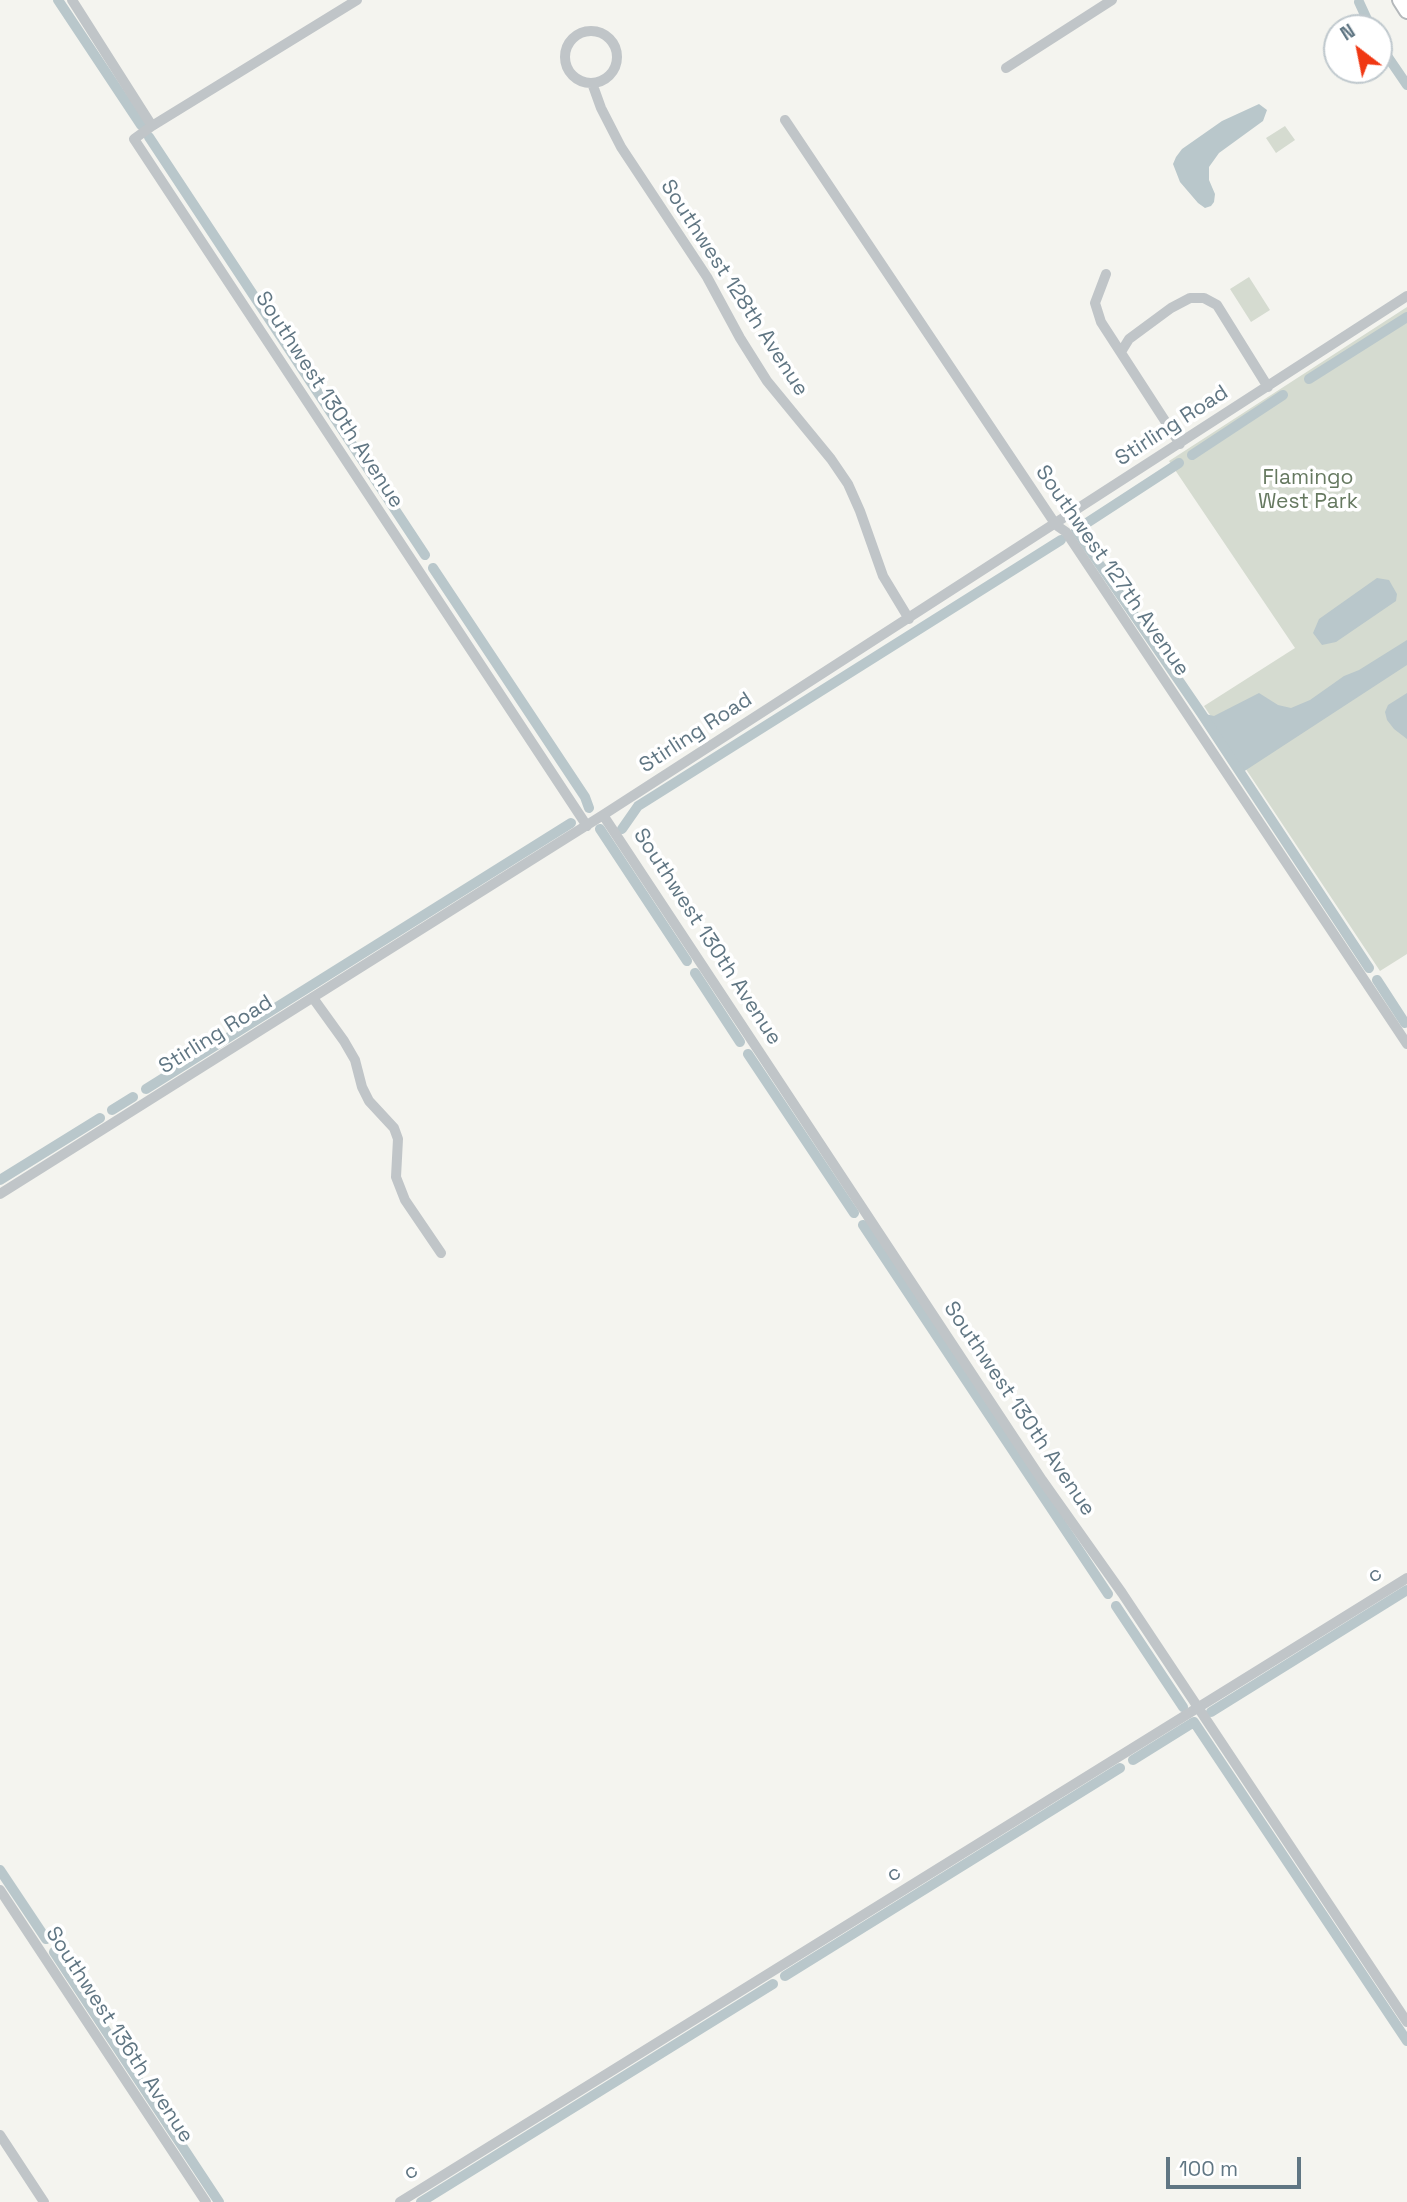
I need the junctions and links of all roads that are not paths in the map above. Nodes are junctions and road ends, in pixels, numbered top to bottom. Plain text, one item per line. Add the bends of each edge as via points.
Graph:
1 (72, 0) edge
2 (357, 0) edge
3 (1112, 0) edge
4 (1399, 0) edge
5 (1407, 11) edge
6 (1006, 68) dead end
7 (592, 83) junction
8 (785, 120) dead end
9 (152, 126) junction
10 (1106, 274) dead end
11 (1407, 296) edge
12 (1121, 352) junction
13 (1268, 387) junction
14 (1180, 444) junction
15 (1056, 525) junction
16 (909, 619) junction
17 (603, 815) junction
18 (587, 826) junction
19 (313, 998) junction
20 (1407, 1044) edge
21 (0, 1194) edge
22 (441, 1253) dead end
23 (1407, 1578) edge
24 (1197, 1709) junction
25 (0, 1890) edge
26 (1407, 2022) edge
27 (0, 2135) edge
28 (44, 2202) edge
29 (206, 2202) edge
30 (400, 2202) edge

1 - 9 street
2 - 9 street
3 - 6 street
4 - 5 highway
7 - 7 street via 572,75 565,54 576,35 593,31 609,38 617,53 614,69
7 - 16 street, Southwest 128th Avenue via 621,147 707,277 767,381 848,484 883,576
8 - 15 street, Southwest 127th Avenue
9 - 18 street, Southwest 130th Avenue via 134,139
10 - 12 street via 1095,303 1101,322
11 - 13 street, Stirling Road
12 - 13 street via 1129,339 1171,308 1190,298 1204,298 1217,305
12 - 14 street
13 - 14 street, Stirling Road
14 - 15 street, Stirling Road
15 - 16 street, Stirling Road
15 - 20 street, Southwest 127th Avenue via 1073,542
16 - 17 street, Stirling Road
17 - 18 street, Stirling Road
17 - 24 street, Southwest 130th Avenue
18 - 19 street, Stirling Road
19 - 21 street, Stirling Road
19 - 22 street via 355,1060 369,1101 394,1128 398,1139 396,1177 405,1200
23 - 24 street, c
24 - 26 street, Southwest 130th Avenue
24 - 30 street, c
25 - 29 street, Southwest 136th Avenue
27 - 28 street

